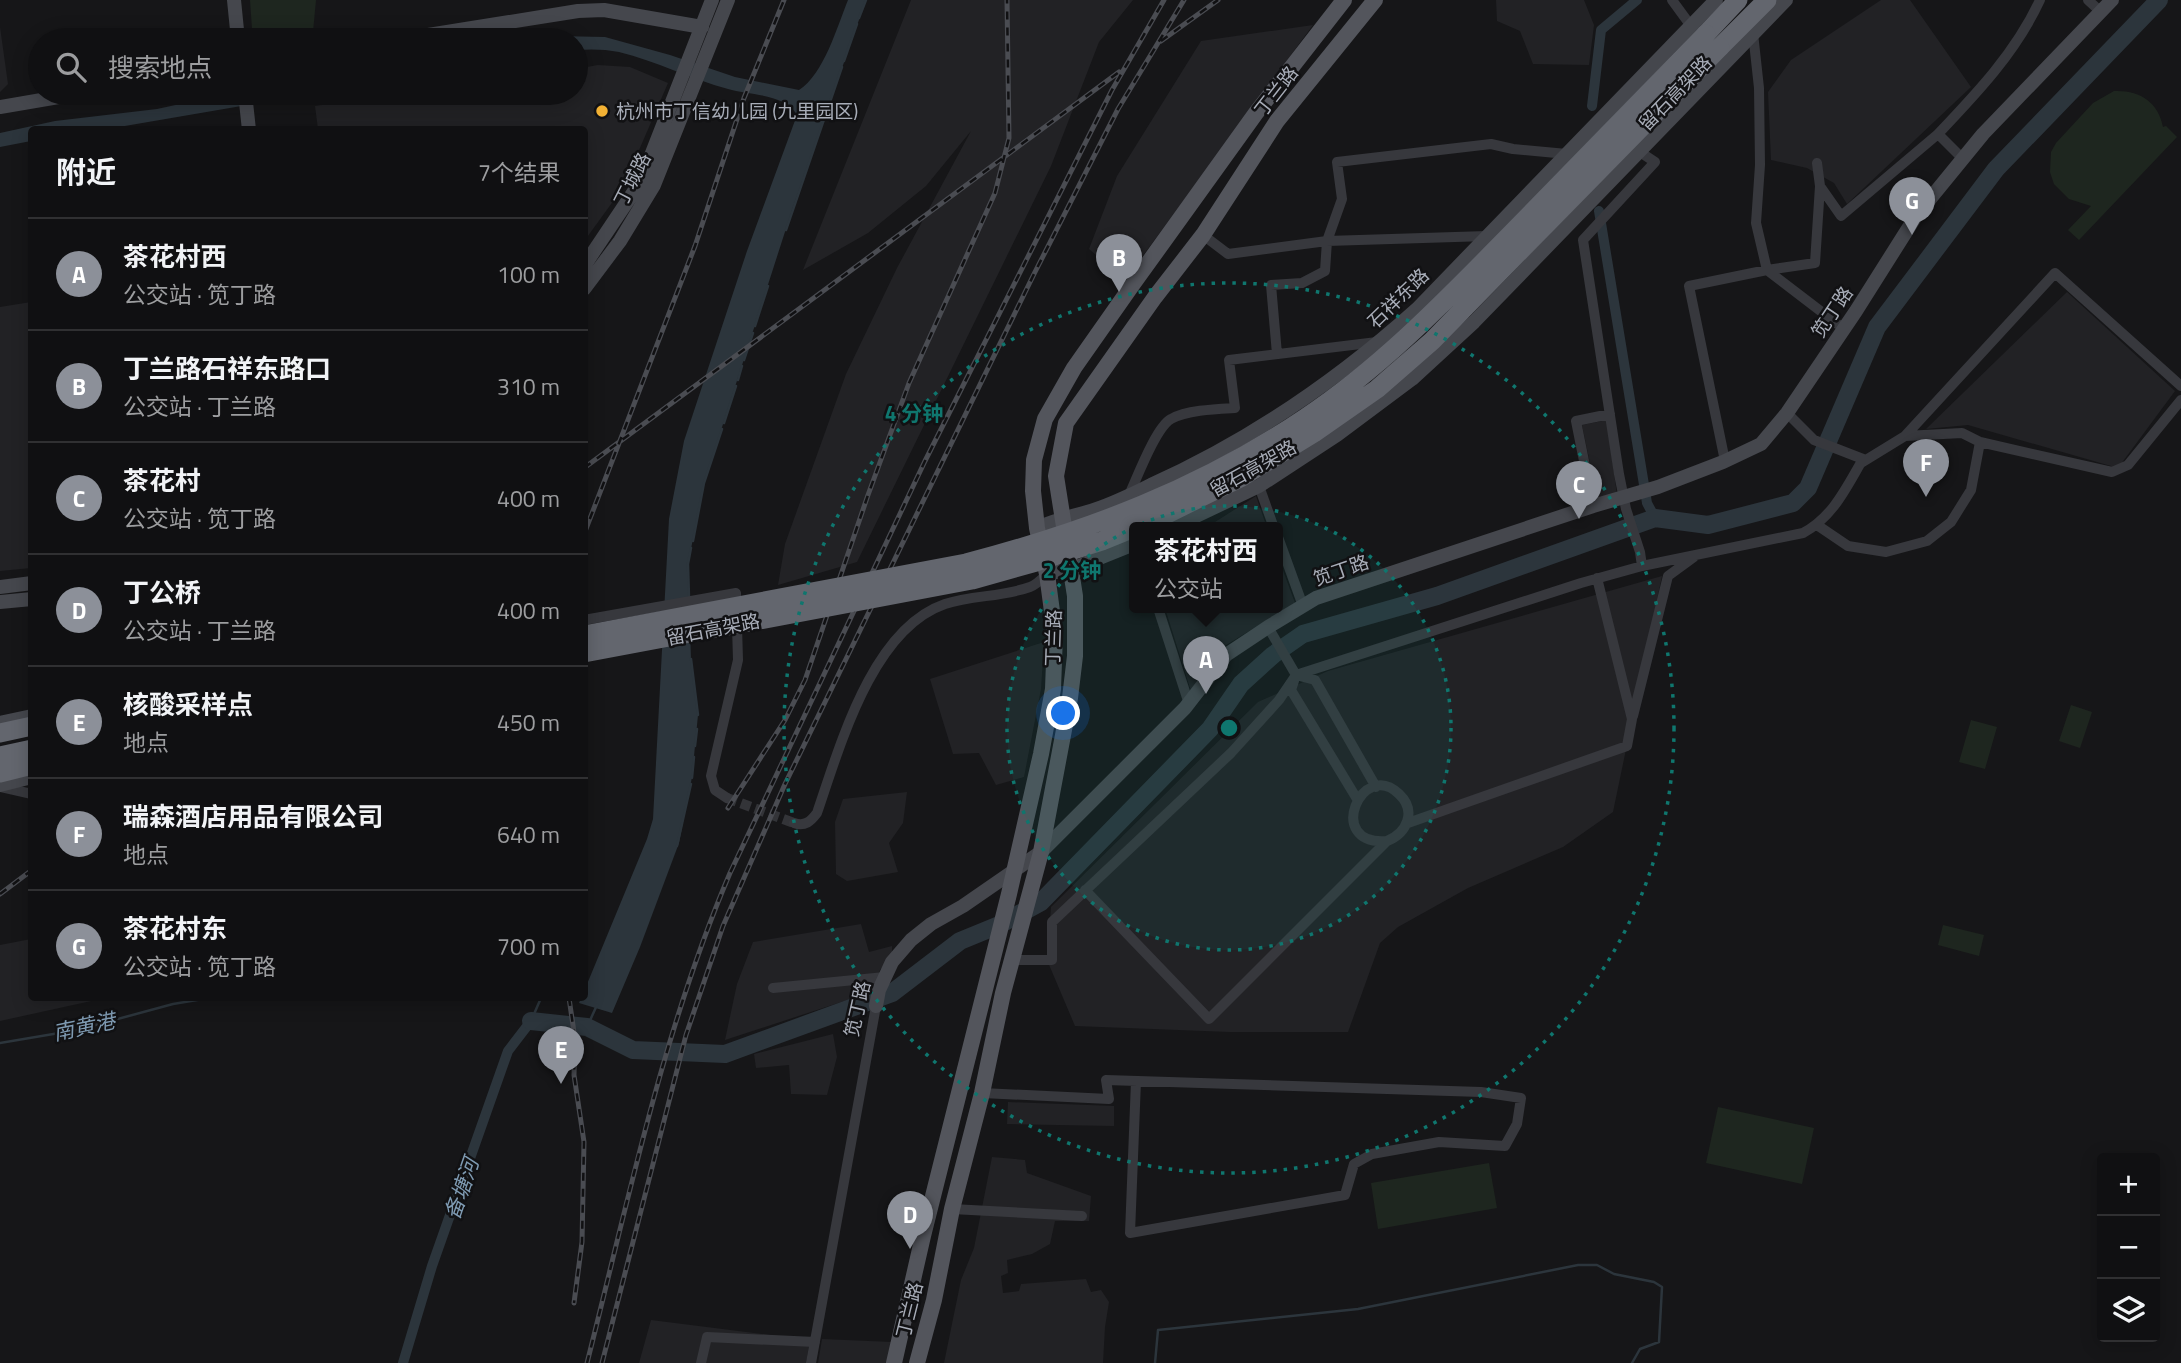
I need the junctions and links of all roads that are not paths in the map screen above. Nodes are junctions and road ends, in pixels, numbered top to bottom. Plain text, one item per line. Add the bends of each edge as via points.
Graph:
1 (234, 0) edge
2 (712, 0) edge
3 (728, 0) edge
4 (1343, 0) edge
5 (1375, 0) edge
6 (1672, 0) edge
7 (1716, 0) edge
8 (1738, 0) edge
9 (1767, 0) edge
10 (1786, 0) edge
11 (2040, 0) edge
12 (2088, 0) edge
13 (2112, 0) edge
14 (2101, 12) junction
15 (702, 27) junction
16 (237, 28) edge
17 (472, 28) edge
18 (1753, 33) junction
19 (1706, 35) junction
20 (687, 86) junction
21 (28, 102) edge
22 (246, 105) edge
23 (0, 107) edge
24 (249, 126) edge
25 (1938, 134) junction
26 (1640, 152) junction
27 (1567, 154) junction
28 (1963, 159) junction
29 (1816, 163) dead end
30 (1819, 186) junction
31 (1203, 235) junction
32 (1487, 236) junction
33 (1327, 241) junction
34 (588, 260) edge
35 (1767, 270) junction
36 (588, 284) edge
37 (1844, 329) junction
38 (1380, 342) junction
39 (1277, 354) junction
40 (2181, 386) edge
41 (2181, 400) edge
42 (1787, 413) junction
43 (1610, 414) junction
44 (1905, 436) junction
45 (1980, 442) junction
46 (1726, 461) junction
47 (1861, 463) junction
48 (1259, 486) junction
49 (1129, 495) junction
50 (1629, 500) junction
51 (1593, 506) junction
52 (1062, 517) junction
53 (1184, 522) edge
54 (1272, 522) edge
55 (1817, 525) junction
56 (1037, 528) junction
57 (1129, 546) edge
58 (1283, 551) edge
59 (1699, 554) junction
60 (1642, 566) junction
61 (1072, 569) junction
62 (1047, 574) junction
63 (1597, 578) junction
64 (28, 584) edge
65 (0, 587) edge
66 (28, 599) edge
67 (0, 602) edge
68 (1303, 606) junction
69 (1160, 613) edge
70 (588, 619) edge
71 (1270, 632) junction
72 (588, 635) edge
73 (612, 639) junction
74 (588, 653) edge
75 (1296, 675) junction
76 (1189, 704) junction
77 (28, 718) edge
78 (1632, 719) junction
79 (28, 727) edge
80 (1, 730) edge
81 (28, 750) edge
82 (0, 756) edge
83 (28, 766) edge
84 (0, 773) edge
85 (28, 778) edge
86 (0, 786) edge
87 (1376, 787) junction
88 (28, 793) edge
89 (727, 798) tunnel mouth
90 (1357, 799) junction
91 (794, 823) dead end
92 (1408, 823) junction
93 (1387, 841) junction
94 (1041, 852) junction
95 (1013, 871) junction
96 (1085, 890) junction
97 (1013, 960) junction
98 (882, 983) junction
99 (773, 988) dead end
100 (876, 1006) joint
101 (1136, 1081) junction
102 (982, 1093) junction
103 (952, 1209) junction
104 (1082, 1216) dead end
105 (815, 1342) junction
106 (701, 1363) edge
107 (811, 1363) edge
108 (894, 1363) edge
109 (917, 1363) edge

1 - 16 main road
2 - 15 main road, 丁城路
3 - 20 main road, 丁城路 via 706,60
4 - 56 main road, 丁兰路 via 1256,113 1074,368 1045,419 1034,460
5 - 31 main road, 丁兰路 via 1277,121
6 - 19 street
7 - 19 main road, 石祥东路
8 - 19 highway, 留石高架路
9 - 19 highway, 留石高架路
10 - 18 main road
11 - 25 street via 2028,26 1990,80
12 - 14 street
13 - 14 main road, 笕丁路
14 - 28 main road, 笕丁路
15 - 17 main road via 604,10
15 - 20 main road, 丁城路 via 691,56
18 - 26 main road
18 - 35 street via 1759,88 1756,223
19 - 27 main road, 石祥东路
19 - 73 highway, 留石高架路, bridge via 1419,327 1306,418 1234,461 1156,500 1028,547
20 - 34 main road, 丁城路 via 641,181
20 - 36 main road, 丁城路 via 654,185
21 - 23 main road
22 - 24 main road
25 - 28 street
25 - 30 street via 1841,216
26 - 43 street via 1655,162 1583,240
26 - 48 main road via 1412,379
27 - 32 main road, 石祥东路
27 - 33 street via 1491,144 1337,162 1342,199
28 - 37 main road, 笕丁路 via 1916,216
29 - 30 street
30 - 35 street via 1815,263
31 - 33 street via 1227,254
31 - 52 main road, 丁兰路 via 1066,424 1056,476
32 - 33 street
32 - 38 main road, 石祥东路
33 - 39 street via 1325,271 1302,283 1271,285
35 - 37 street
35 - 46 street via 1689,286
37 - 42 main road, 笕丁路
38 - 39 street
38 - 49 main road, 石祥东路 via 1265,424
39 - 49 street via 1230,359 1235,408 1170,419 1153,443
40 - 44 street via 2055,274
41 - 45 street via 2128,465 2112,472
42 - 46 main road, 笕丁路 via 1761,444
42 - 47 street via 1814,440 1863,459
43 - 50 street
43 - 51 street via 1576,421
44 - 45 street via 1962,433
44 - 47 street
45 - 55 street via 1971,490 1951,522 1927,541 1886,552 1848,546
46 - 50 main road, 笕丁路
47 - 55 street via 1835,507
48 - 53 main road
48 - 54 street
49 - 52 main road, 石祥东路
50 - 51 main road, 笕丁路
50 - 60 street
51 - 68 main road, 笕丁路
52 - 56 main road, 石祥东路
52 - 61 main road, 丁兰路
55 - 59 street via 1803,533
56 - 62 main road, 丁兰路
57 - 61 main road
58 - 68 street
59 - 60 street
59 - 78 street via 1668,576
60 - 63 street
61 - 62 main road
61 - 94 main road, 丁兰路 via 1070,698
62 - 91 street via 1031,587 947,603 906,626 864,689 817,813 811,822
62 - 95 main road, 丁兰路 via 1055,634 1053,689
63 - 75 street
63 - 78 street
64 - 65 main road
66 - 67 main road
68 - 71 main road, 笕丁路
69 - 76 street
70 - 89 street via 736,593 738,660 711,776 715,790
71 - 75 street
71 - 76 main road, 笕丁路 via 1226,655
72 - 73 highway, 留石高架路, bridge
73 - 74 highway, 留石高架路, bridge
75 - 87 street via 1315,680
75 - 90 street via 1291,690
75 - 96 street via 1231,753
76 - 94 main road, 笕丁路
77 - 80 main road
78 - 92 street via 1628,746
79 - 80 highway
81 - 82 highway
83 - 84 highway
85 - 86 main road
86 - 88 street
87 - 90 street
87 - 92 street via 1402,796
90 - 93 street via 1353,817 1361,834
92 - 93 street via 1396,838
93 - 96 street via 1209,1019
94 - 95 main road, 笕丁路
94 - 97 main road, 丁兰路
95 - 98 main road, 笕丁路 via 911,940
95 - 108 main road, 丁兰路
96 - 97 street via 1052,922 1052,960
97 - 102 main road, 丁兰路
98 - 99 street
98 - 100 main road, 笕丁路
100 - 105 street, 笕丁路
101 - 101 street via 1481,1092 1521,1098 1517,1124 1505,1146 1439,1142 1372,1154 1354,1164 1345,1195 1130,1233
101 - 102 street via 1106,1080 1109,1099
102 - 103 main road, 丁兰路
103 - 104 street
103 - 109 main road, 丁兰路
105 - 106 street via 707,1337
105 - 107 street, 笕丁路

